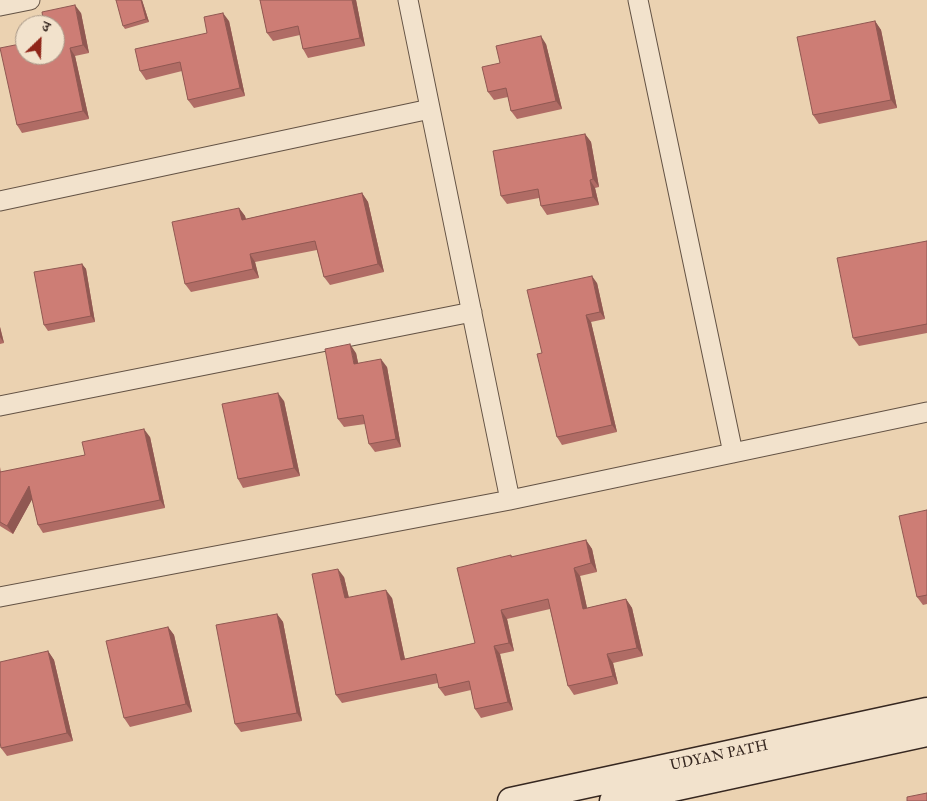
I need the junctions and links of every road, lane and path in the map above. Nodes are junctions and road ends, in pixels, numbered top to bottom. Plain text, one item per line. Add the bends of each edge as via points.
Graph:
1 (30, 0) edge
2 (408, 0) edge
3 (638, 0) edge
4 (0, 6) edge
5 (430, 109) junction
6 (0, 201) edge
7 (472, 312) junction
8 (0, 406) edge
9 (927, 412) edge
10 (733, 453) junction
11 (510, 500) junction
12 (0, 597) edge
13 (927, 711) edge
14 (927, 734) edge
15 (511, 801) edge
16 (613, 801) edge

1 - 4 street
2 - 5 street
3 - 10 street
5 - 6 street
5 - 7 street
7 - 8 street
7 - 11 street
9 - 10 street
10 - 11 street
11 - 12 street
13 - 15 main road, UDYAN PATH
14 - 16 main road, UDYAN PATH

